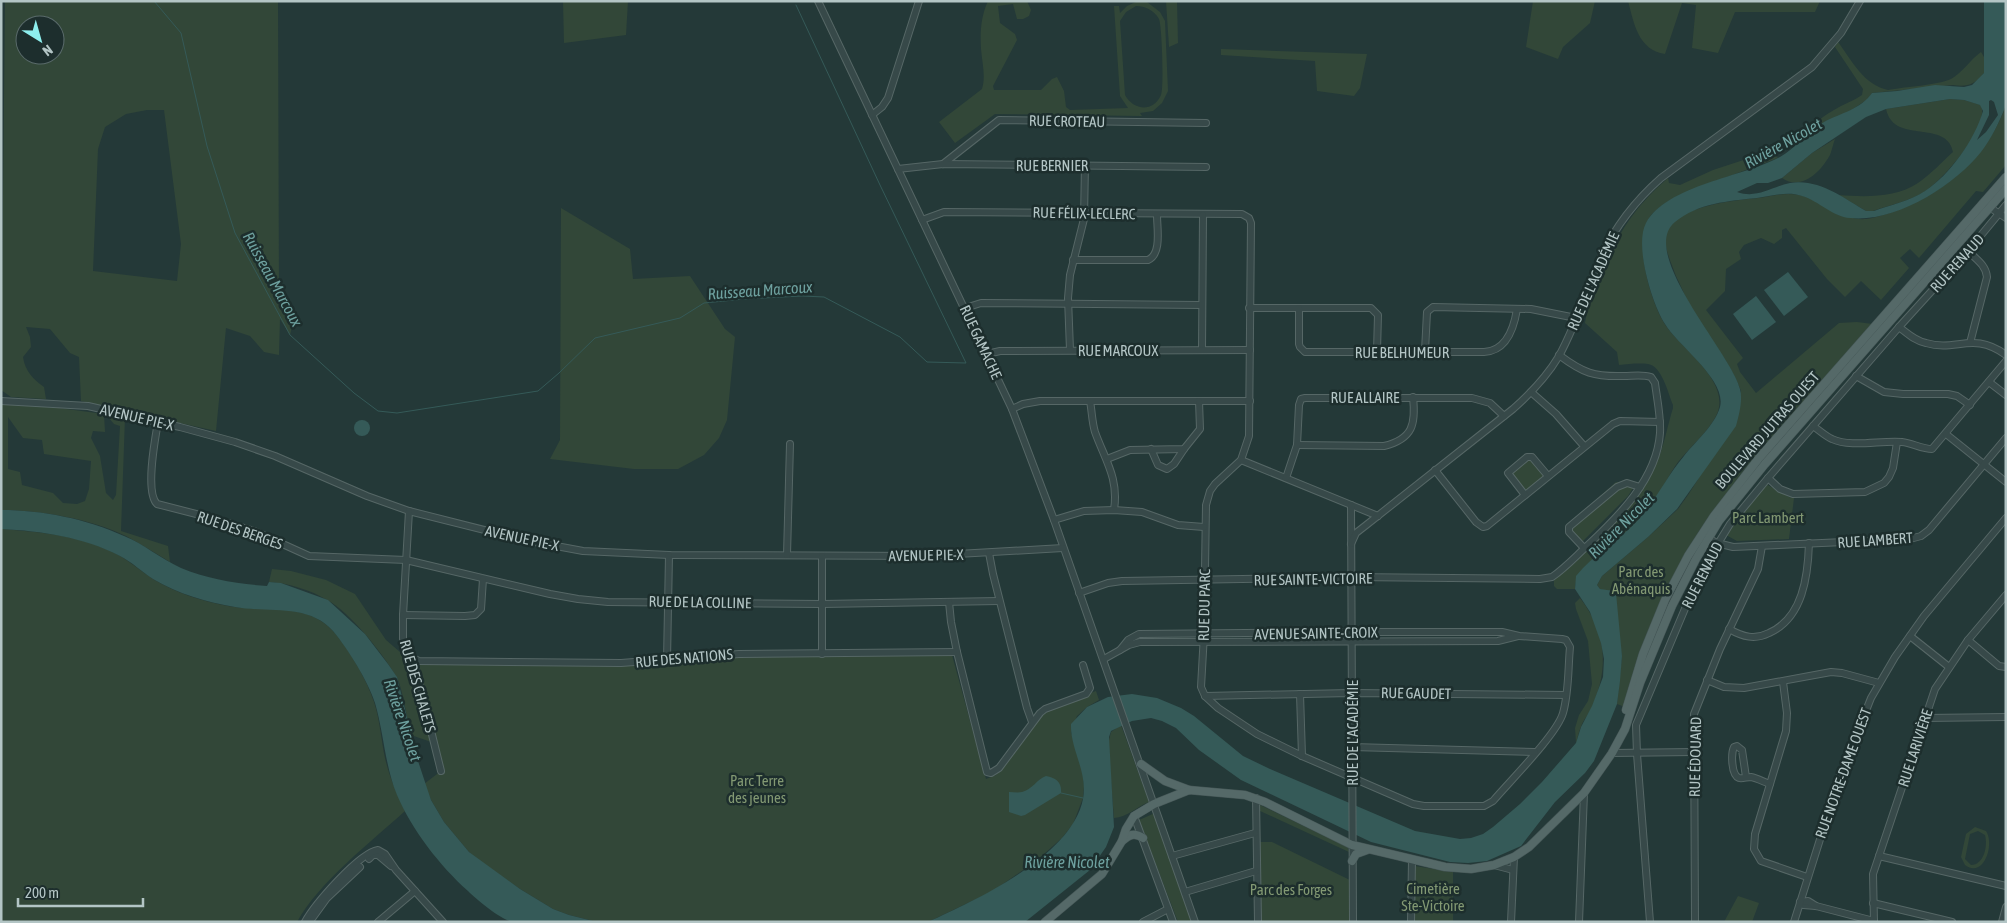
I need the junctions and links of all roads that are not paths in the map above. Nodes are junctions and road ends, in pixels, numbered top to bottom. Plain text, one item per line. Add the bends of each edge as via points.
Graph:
1 (818, 1) edge
2 (919, 1) edge
3 (1860, 1) edge
4 (872, 115) junction
5 (1206, 123) dead end
6 (943, 164) junction
7 (1086, 164) junction
8 (1206, 167) dead end
9 (898, 169) junction
10 (2006, 177) edge
11 (2006, 189) edge
12 (2006, 205) edge
13 (1987, 206) junction
14 (1085, 212) junction
15 (1156, 215) junction
16 (1203, 215) junction
17 (1247, 215) joint
18 (1998, 215) junction
19 (2006, 218) edge
20 (922, 220) junction
21 (1968, 251) junction
22 (1073, 260) junction
23 (1069, 305) junction
24 (1201, 305) junction
25 (965, 308) junction
26 (1249, 308) junction
27 (1299, 308) junction
28 (1517, 309) junction
29 (1576, 318) junction
30 (1899, 327) junction
31 (1970, 343) junction
32 (1070, 350) junction
33 (1202, 350) junction
34 (1250, 350) junction
35 (1377, 351) junction
36 (1426, 351) junction
37 (987, 354) junction
38 (1560, 355) junction
39 (2006, 355) edge
40 (2006, 361) edge
41 (1856, 376) junction
42 (1989, 382) junction
43 (1531, 392) junction
44 (2006, 395) edge
45 (1413, 397) junction
46 (1, 401) edge
47 (1090, 401) junction
48 (1199, 401) junction
49 (1250, 401) junction
50 (1970, 404) junction
51 (1012, 409) junction
52 (1504, 416) junction
53 (158, 422) junction
54 (1660, 422) junction
55 (1813, 426) junction
56 (1946, 434) junction
57 (2006, 438) edge
58 (1897, 442) junction
59 (790, 444) dead end
60 (1297, 445) junction
61 (1584, 446) junction
62 (1151, 449) junction
63 (1184, 449) junction
64 (1107, 459) junction
65 (1241, 460) junction
66 (1984, 464) junction
67 (1435, 470) junction
68 (1548, 476) junction
69 (1286, 478) junction
70 (1768, 478) junction
71 (2006, 482) edge
72 (1640, 487) junction
73 (1525, 495) junction
74 (1351, 505) junction
75 (1114, 510) junction
76 (409, 511) junction
77 (1378, 516) junction
78 (2006, 518) edge
79 (1054, 520) junction
80 (1204, 528) junction
81 (1704, 536) junction
82 (1717, 543) junction
83 (1351, 544) junction
84 (1809, 544) junction
85 (1762, 546) junction
86 (1063, 548) junction
87 (1584, 548) junction
88 (989, 553) junction
89 (669, 554) junction
90 (787, 555) junction
91 (822, 556) junction
92 (406, 560) junction
93 (1351, 577) junction
94 (483, 579) junction
95 (1205, 580) junction
96 (1079, 593) junction
97 (2006, 595) edge
98 (668, 601) junction
99 (1000, 601) junction
100 (950, 602) junction
101 (822, 604) junction
102 (403, 615) junction
103 (1729, 629) junction
104 (1351, 632) junction
105 (1432, 632) junction
106 (1204, 634) junction
107 (1519, 636) junction
108 (1910, 636) junction
109 (1968, 640) junction
110 (1351, 642) junction
111 (1432, 642) junction
112 (1204, 643) junction
113 (1120, 650) junction
114 (957, 652) junction
115 (822, 654) junction
116 (413, 658) junction
117 (1104, 659) junction
118 (667, 660) junction
119 (1083, 665) dead end
120 (1949, 667) junction
121 (2006, 667) edge
122 (1707, 680) junction
123 (1782, 682) junction
124 (1879, 683) junction
125 (1351, 693) junction
126 (1300, 694) junction
127 (1566, 695) junction
128 (1205, 696) junction
129 (2006, 717) edge
130 (1925, 718) junction
131 (1032, 722) junction
132 (1352, 747) junction
133 (1535, 752) junction
134 (1693, 752) junction
135 (1612, 753) junction
136 (1637, 754) junction
137 (1302, 756) junction
138 (1141, 764) junction
139 (441, 771) dead end
140 (1352, 776) junction
141 (1746, 777) dead end
142 (1770, 784) junction
143 (1189, 790) junction
144 (1584, 793) junction
145 (1256, 798) junction
146 (1154, 804) junction
147 (1134, 816) junction
148 (1255, 833) junction
149 (1143, 838) junction
150 (1122, 841) junction
151 (1352, 845) junction
152 (1366, 850) junction
153 (1172, 856) junction
154 (1879, 856) junction
155 (1514, 857) junction
156 (1412, 860) junction
157 (1352, 861) junction
158 (1494, 865) junction
159 (396, 870) junction
160 (1256, 870) junction
161 (1513, 870) junction
162 (1807, 877) junction
163 (2006, 886) edge
164 (415, 891) junction
165 (1185, 892) junction
166 (1800, 902) junction
167 (1873, 903) junction
168 (2006, 906) edge
169 (1168, 909) junction
170 (1874, 921) edge
171 (306, 922) edge
172 (310, 922) edge
173 (378, 922) edge
174 (443, 922) edge
175 (1045, 922) edge
176 (1143, 922) edge
177 (1173, 922) edge
178 (1196, 922) edge
179 (1258, 922) edge
180 (1353, 922) edge
181 (1411, 922) edge
182 (1511, 922) edge
183 (1579, 922) edge
184 (1650, 922) edge
185 (1695, 922) edge
186 (1794, 922) edge
187 (1952, 922) edge
188 (2002, 922) edge

1 - 4 street, RUE GAMACHE
2 - 4 street via 888,98
3 - 29 street, RUE DE L'ACADÉMIE via 1841,33 1812,67 1643,194 1624,218 1602,256
4 - 9 street, RUE GAMACHE
5 - 6 street, RUE CROTEAU via 999,120
6 - 7 street, RUE BERNIER
6 - 9 street, RUE BERNIER
7 - 8 street, RUE BERNIER
7 - 14 street
9 - 20 street, RUE GAMACHE
10 - 13 main road, BOULEVARD JUTRAS OUEST
11 - 13 main road, BOULEVARD JUTRAS OUEST
12 - 18 street, RUE RENAUD
13 - 18 street
13 - 81 main road, BOULEVARD JUTRAS OUEST
14 - 15 street, RUE FÉLIX-LECLERC
14 - 20 street, RUE FÉLIX-LECLERC via 944,212
14 - 22 street
15 - 16 street, RUE FÉLIX-LECLERC
15 - 22 street via 1156,250 1152,258
16 - 17 street, RUE FÉLIX-LECLERC
16 - 24 street
17 - 26 street, RUE DU PARC via 1251,223
18 - 19 street
18 - 21 street, RUE RENAUD
20 - 25 street, RUE GAMACHE
21 - 30 street, RUE RENAUD
21 - 31 street via 1983,265 1987,276
22 - 23 street
23 - 24 street
23 - 25 street via 981,303
23 - 32 street
24 - 33 street
25 - 37 street, RUE GAMACHE
26 - 27 street
26 - 34 street, RUE DU PARC
27 - 35 street via 1369,307 1378,314
27 - 35 street, RUE BELHUMEUR via 1298,344 1305,352
28 - 29 street
28 - 36 street, RUE BELHUMEUR via 1509,334 1496,350
28 - 36 street via 1433,307 1427,312
29 - 38 street, RUE DE L'ACADÉMIE
30 - 31 street via 1926,344
30 - 41 street, RUE RENAUD
31 - 39 street via 1991,345
32 - 33 street, RUE MARCOUX
32 - 37 street, RUE MARCOUX
33 - 34 street, RUE MARCOUX
34 - 49 street, RUE DU PARC
35 - 36 street, RUE BELHUMEUR
37 - 51 street, RUE GAMACHE
38 - 43 street, RUE DE L'ACADÉMIE
38 - 54 street via 1592,375 1649,376 1655,383
40 - 42 street
41 - 50 street via 1884,392 1948,394
41 - 55 street, RUE RENAUD
42 - 44 street
42 - 50 street
43 - 52 street, RUE DE L'ACADÉMIE
43 - 61 street
45 - 52 street, RUE ALLAIRE via 1479,398
45 - 60 street via 1413,425 1405,436 1392,444
45 - 60 street, RUE ALLAIRE via 1301,399
46 - 53 street, AVENUE PIE-X via 88,406
47 - 48 street
47 - 51 street via 1033,401
47 - 64 street via 1093,424
48 - 49 street
48 - 63 street via 1200,429
49 - 65 street, RUE DU PARC via 1250,430
50 - 56 street
51 - 79 street, RUE GAMACHE
52 - 67 street, RUE DE L'ACADÉMIE
53 - 76 street, AVENUE PIE-X via 275,456
53 - 92 street, RUE DES BERGES via 152,497 161,506 254,532 309,556
54 - 61 street via 1620,421
54 - 72 street via 1655,454
55 - 58 street via 1839,441
55 - 70 street, RUE RENAUD
56 - 58 street via 1932,449
56 - 66 street
57 - 66 street, RUE LAMBERT
58 - 70 street via 1889,477 1865,492 1793,494 1780,489
59 - 90 street
60 - 69 street, RUE ALLAIRE
61 - 68 street
62 - 63 street
62 - 63 street via 1158,465 1164,469 1174,464
62 - 64 street via 1123,451
64 - 75 street via 1116,489
65 - 69 street
65 - 80 street, RUE DU PARC via 1210,491
66 - 71 street
66 - 84 street, RUE LAMBERT via 1922,536
67 - 73 street via 1483,527
67 - 77 street, RUE DE L'ACADÉMIE
68 - 73 street
68 - 73 street via 1532,457 1527,457 1508,473
69 - 74 street
70 - 82 street, RUE RENAUD
72 - 87 street via 1613,521
72 - 87 street via 1627,483 1617,487 1568,527
74 - 77 street
74 - 83 street, RUE DE L'ACADÉMIE
75 - 79 street via 1084,511
75 - 80 street via 1142,512 1178,525
76 - 89 street, AVENUE PIE-X via 583,551
76 - 92 street, RUE DES CHALETS
77 - 83 street, RUE DE L'ACADÉMIE via 1356,534
78 - 108 street, RUE NOTRE-DAME OUEST
79 - 86 street, RUE GAMACHE
80 - 95 street, RUE DU PARC
81 - 82 street, RUE LAMBERT
81 - 135 main road, BOULEVARD JUTRAS OUEST
82 - 85 street, RUE LAMBERT via 1733,547
82 - 136 street, RUE RENAUD via 1697,578 1638,720
83 - 93 street, RUE DE L'ACADÉMIE
84 - 85 street, RUE LAMBERT
84 - 103 street via 1806,581 1786,622 1777,630 1759,637 1739,635
85 - 103 street, RUE ÉDOUARD via 1758,569
86 - 88 street, AVENUE PIE-X
86 - 96 street, RUE GAMACHE
87 - 93 street, RUE SAINTE-VICTOIRE via 1556,574 1540,580
88 - 91 street, AVENUE PIE-X
88 - 99 street
89 - 90 street, AVENUE PIE-X
89 - 98 street
90 - 91 street, AVENUE PIE-X
91 - 101 street
92 - 94 street, RUE DE LA COLLINE
92 - 102 street, RUE DES CHALETS
93 - 95 street, RUE SAINTE-VICTOIRE
93 - 104 street, RUE DE L'ACADÉMIE
94 - 98 street, RUE DE LA COLLINE via 578,599
94 - 102 street via 481,609 475,615
95 - 96 street, RUE SAINTE-VICTOIRE via 1116,581
95 - 106 street, RUE DU PARC
96 - 117 street, RUE GAMACHE
97 - 109 street, RUE LARIVIÈRE
98 - 101 street, RUE DE LA COLLINE
98 - 118 street
99 - 100 street, RUE DE LA COLLINE
99 - 131 street
100 - 101 street, RUE DE LA COLLINE
100 - 114 street
101 - 115 street
102 - 116 street, RUE DES CHALETS via 404,644
103 - 122 street, RUE ÉDOUARD
104 - 105 street, AVENUE SAINTE-CROIX
104 - 106 street, AVENUE SAINTE-CROIX
104 - 110 street, RUE DE L'ACADÉMIE
105 - 107 street, AVENUE SAINTE-CROIX via 1502,632
105 - 111 street
106 - 112 street, RUE DU PARC
106 - 113 street, AVENUE SAINTE-CROIX via 1139,634
107 - 111 street, AVENUE SAINTE-CROIX via 1498,642
107 - 127 street, AVENUE SAINTE-CROIX via 1566,640 1570,647
108 - 120 street
108 - 124 street, RUE NOTRE-DAME OUEST
109 - 120 street, RUE LARIVIÈRE
109 - 121 street via 1999,666
110 - 111 street, AVENUE SAINTE-CROIX
110 - 112 street, AVENUE SAINTE-CROIX
110 - 125 street, RUE DE L'ACADÉMIE
112 - 113 street, AVENUE SAINTE-CROIX via 1140,642
112 - 128 street, RUE DU PARC via 1201,687
113 - 117 street, AVENUE SAINTE-CROIX
114 - 115 street, RUE DES NATIONS
114 - 131 street via 987,772 999,768
115 - 118 street, RUE DES NATIONS via 739,654
116 - 118 street, RUE DES NATIONS via 419,661 566,664
116 - 139 street, RUE DES CHALETS
117 - 138 street, RUE GAMACHE
119 - 131 street via 1090,688 1086,694 1045,709
120 - 130 street, RUE LARIVIÈRE via 1935,689
122 - 123 street via 1737,688
122 - 134 street, RUE ÉDOUARD via 1694,714
123 - 124 street via 1831,672
123 - 142 street via 1786,731
124 - 162 street, RUE NOTRE-DAME OUEST via 1848,751
125 - 126 street, RUE GAUDET
125 - 127 street, RUE GAUDET
125 - 132 street, RUE DE L'ACADÉMIE
126 - 128 street, RUE GAUDET
126 - 137 street
127 - 133 street via 1560,720
128 - 137 street via 1257,734
129 - 130 street
130 - 154 street, RUE LARIVIÈRE
132 - 133 street
132 - 140 street, RUE DE L'ACADÉMIE
133 - 140 street via 1491,803 1484,806 1418,806
134 - 136 street
134 - 185 street, RUE ÉDOUARD
135 - 136 street
135 - 144 main road, BOULEVARD JUTRAS OUEST
136 - 184 street, RUE RENAUD
137 - 140 street
138 - 143 main road via 1165,781
138 - 146 street
140 - 151 street, RUE DE L'ACADÉMIE
141 - 142 street
142 - 162 street via 1755,834 1755,854 1761,861
143 - 145 main road, BOULEVARD JUTRAS OUEST
143 - 146 main road, BOULEVARD JUTRAS OUEST
144 - 155 main road, BOULEVARD JUTRAS OUEST via 1540,838
144 - 183 street
145 - 148 street
145 - 151 main road, BOULEVARD JUTRAS OUEST
146 - 147 main road, BOULEVARD JUTRAS OUEST
146 - 153 street
147 - 149 street
147 - 150 main road
148 - 153 street
148 - 160 street
149 - 150 main road via 1132,834
149 - 169 street
150 - 175 main road via 1102,874
151 - 152 main road, BOULEVARD JUTRAS OUEST
151 - 157 street, RUE DE L'ACADÉMIE
152 - 156 main road, BOULEVARD JUTRAS OUEST
152 - 157 main road via 1356,854
153 - 165 street
154 - 163 street
154 - 167 street, RUE LARIVIÈRE via 1873,874
155 - 158 main road, BOULEVARD JUTRAS OUEST
155 - 161 street
156 - 158 main road, BOULEVARD JUTRAS OUEST via 1461,869
156 - 181 street
157 - 180 street, RUE DE L'ACADÉMIE
158 - 161 street, BOULEVARD JUTRAS OUEST
159 - 164 street
159 - 171 street via 381,851 371,852 324,895
159 - 172 street via 378,855 373,856 327,898
160 - 165 street
160 - 179 street
161 - 182 street
162 - 166 street, RUE NOTRE-DAME OUEST
164 - 173 street
164 - 174 street
165 - 178 street
166 - 170 street via 1809,907
166 - 186 street, RUE NOTRE-DAME OUEST
167 - 170 street, RUE LARIVIÈRE
167 - 187 street
168 - 188 street
169 - 176 street
169 - 177 street

